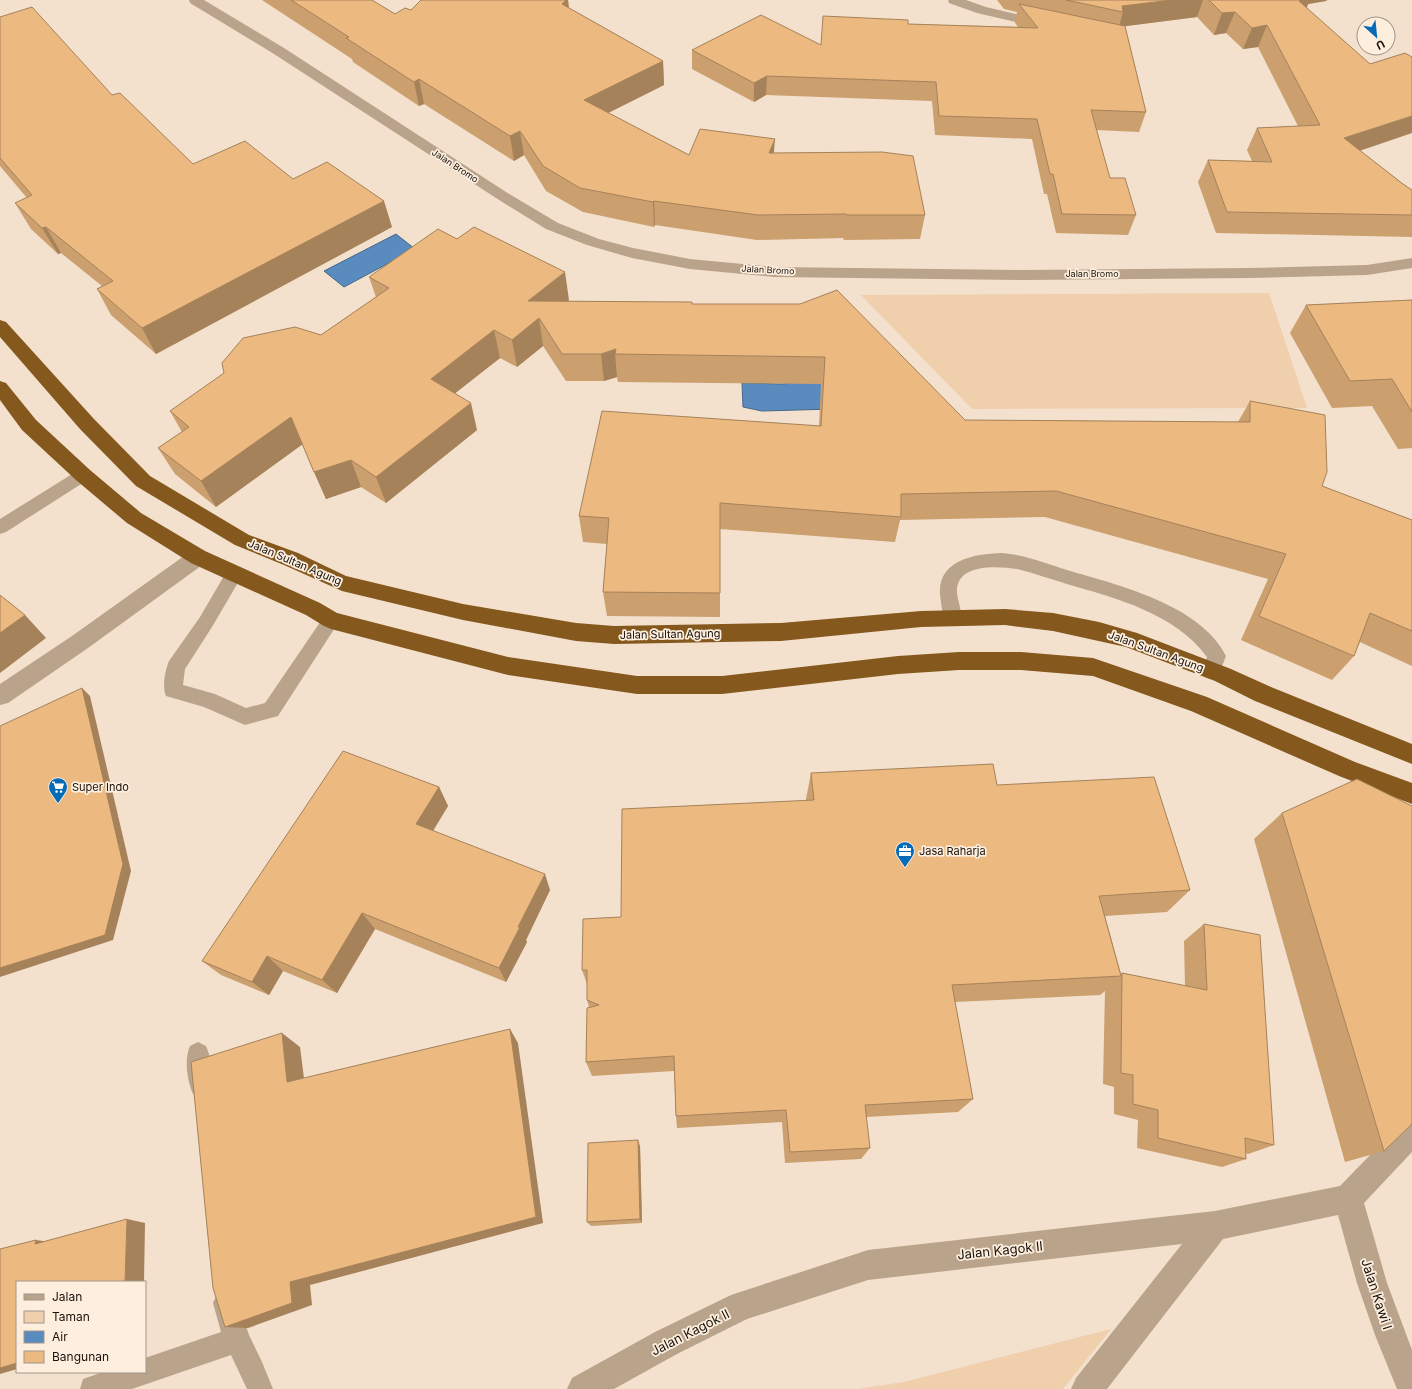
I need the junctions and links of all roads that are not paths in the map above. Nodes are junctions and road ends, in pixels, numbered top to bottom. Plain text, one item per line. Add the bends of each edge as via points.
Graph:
1 (195, 0) edge
2 (954, 0) edge
3 (1056, 27) edge
4 (1412, 263) edge
5 (0, 326) edge
6 (0, 387) edge
7 (83, 475) junction
8 (0, 527) edge
9 (198, 557) junction
10 (234, 574) junction
11 (953, 618) junction
12 (331, 620) junction
13 (1211, 671) junction
14 (0, 696) edge
15 (1412, 754) edge
16 (1412, 794) edge
17 (198, 1054) dead end
18 (203, 1109) edge
19 (1412, 1132) edge
20 (1348, 1199) junction
21 (1215, 1226) junction
22 (221, 1283) edge
23 (237, 1340) junction
24 (146, 1371) edge
25 (141, 1373) edge
26 (1412, 1387) edge
27 (93, 1389) edge
28 (260, 1389) edge
29 (583, 1389) edge
30 (1087, 1389) edge

1 - 4 street, Jalan Bromo via 552,226 593,242 632,253 690,264 774,272 1249,273 1367,270
2 - 3 street via 997,14
5 - 11 highway, Jalan Sultan Agung via 87,424 143,482 242,540 342,583 463,612 576,632 614,635 781,632
6 - 7 highway via 29,425
7 - 8 lane
7 - 9 highway via 134,518
9 - 10 highway
9 - 14 street
10 - 12 highway via 313,609
10 - 12 lane via 176,667 173,690 208,700 245,717 271,710
11 - 13 highway, Jalan Sultan Agung via 1005,617 1053,622 1099,631 1128,639
11 - 13 lane via 948,590 950,579 968,565 1003,560 1027,565 1130,598 1180,620 1196,631 1217,656
12 - 16 highway via 508,666 637,685 722,685 898,665 959,661 1021,661 1093,667 1199,704 1346,769
13 - 15 highway, Jalan Sultan Agung
17 - 18 lane
19 - 20 street
20 - 21 street, Jalan Kagok II
20 - 26 street, Jalan Kawi I via 1372,1283
21 - 29 street, Jalan Kagok II via 868,1265 742,1306 666,1343
21 - 30 street
22 - 23 lane
23 - 24 lane
23 - 28 lane
25 - 27 lane

